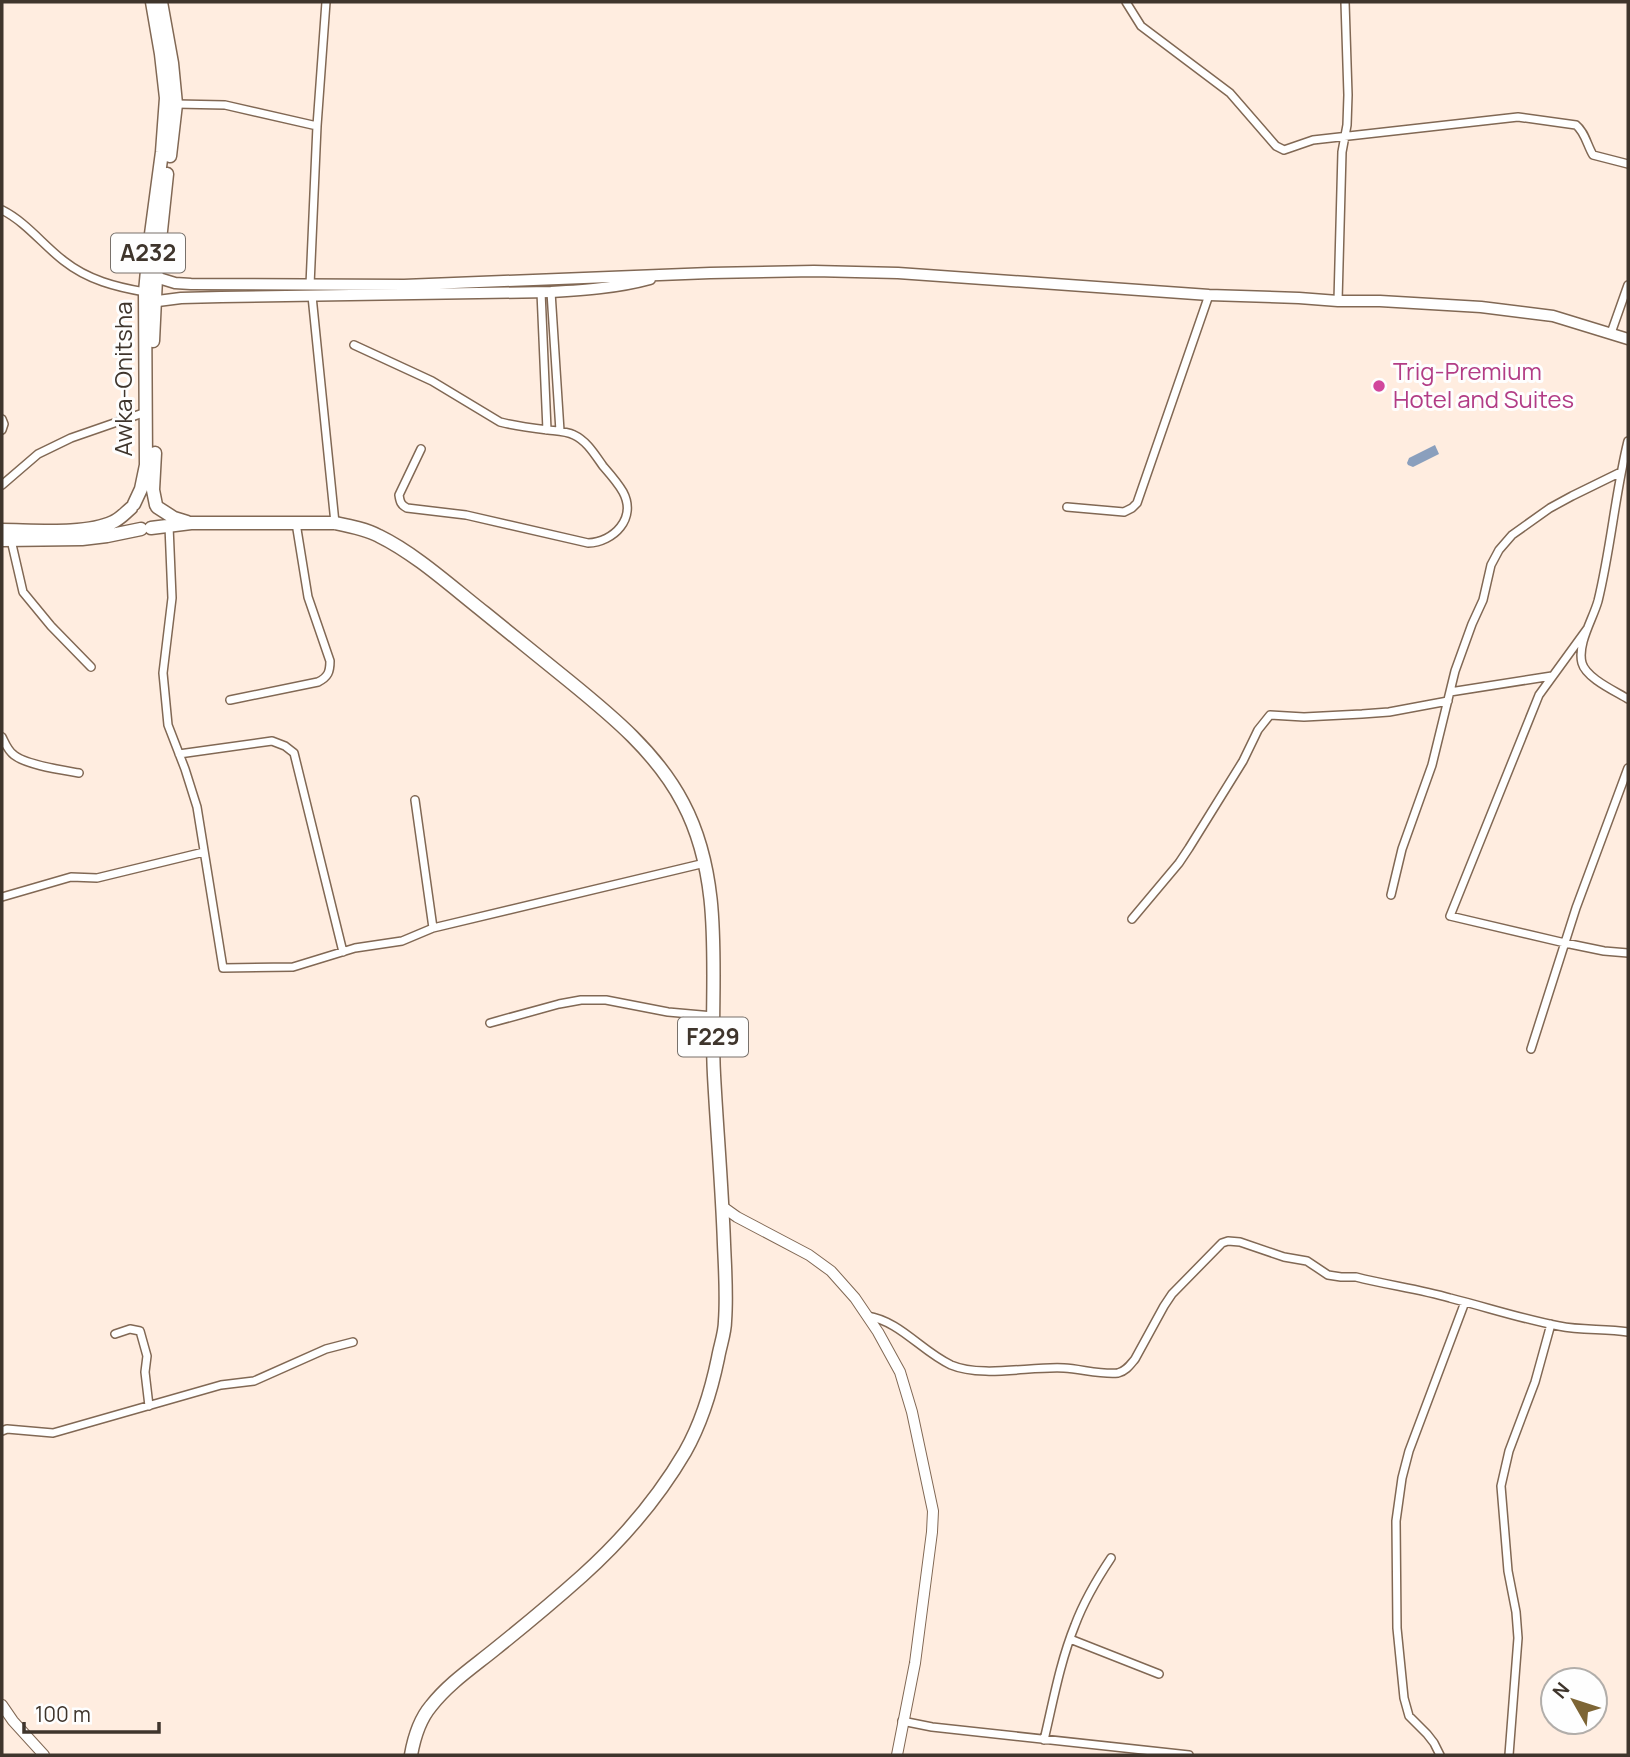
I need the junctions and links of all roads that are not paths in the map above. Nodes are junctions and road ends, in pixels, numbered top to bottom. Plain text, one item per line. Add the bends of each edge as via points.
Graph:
1 (152, 2) edge
2 (161, 2) edge
3 (326, 2) edge
4 (1126, 2) edge
5 (1345, 2) edge
6 (176, 104) junction
7 (317, 126) junction
8 (1344, 136) junction
9 (1628, 164) edge
10 (2, 210) edge
11 (670, 274) junction
12 (151, 276) junction
13 (1628, 285) edge
14 (311, 291) junction
15 (546, 292) junction
16 (1209, 295) junction
17 (148, 299) junction
18 (1338, 301) junction
19 (1611, 333) junction
20 (1628, 339) edge
21 (354, 345) dead end
22 (146, 412) junction
23 (2, 419) edge
24 (2, 430) edge
25 (547, 430) junction
26 (559, 430) junction
27 (1628, 441) edge
28 (421, 449) dead end
29 (1621, 472) junction
30 (2, 484) edge
31 (132, 506) junction
32 (157, 506) junction
33 (1067, 507) dead end
34 (191, 523) junction
35 (296, 523) junction
36 (335, 523) junction
37 (169, 526) junction
38 (146, 529) junction
39 (5, 536) edge
40 (1587, 629) junction
41 (91, 667) dead end
42 (1552, 676) junction
43 (1450, 692) junction
44 (1628, 699) edge
45 (230, 700) dead end
46 (1448, 701) junction
47 (2, 737) edge
48 (180, 754) junction
49 (1628, 768) edge
50 (79, 773) dead end
51 (415, 800) dead end
52 (204, 852) junction
53 (705, 863) junction
54 (1391, 895) dead end
55 (2, 897) edge
56 (1132, 919) dead end
57 (433, 928) junction
58 (1565, 943) junction
59 (343, 952) junction
60 (1628, 953) edge
61 (713, 1016) junction
62 (490, 1023) dead end
63 (1531, 1049) dead end
64 (723, 1207) junction
65 (1465, 1302) junction
66 (867, 1316) junction
67 (1551, 1324) junction
68 (1628, 1332) edge
69 (115, 1334) dead end
70 (353, 1342) dead end
71 (149, 1406) junction
72 (2, 1431) edge
73 (1111, 1558) dead end
74 (1070, 1639) junction
75 (1159, 1674) dead end
76 (2, 1705) edge
77 (902, 1721) junction
78 (1044, 1740) junction
79 (44, 1755) edge
80 (411, 1755) edge
81 (897, 1755) edge
82 (1189, 1755) edge
83 (1440, 1755) edge
84 (1509, 1755) edge

1 - 12 main road, Awka-Onitsha / A232 via 166,98
2 - 6 main road, Awka-Onitsha / A232
3 - 7 street
4 - 8 street via 1141,26 1230,93 1276,146 1284,150
5 - 8 street via 1348,95
6 - 7 street via 225,106
6 - 12 main road, Awka-Onitsha / A232
7 - 14 street
8 - 9 street via 1518,117 1576,125 1593,155
8 - 18 street
10 - 17 street via 66,262 101,282
11 - 14 main road
11 - 15 main road via 617,287
11 - 16 main road via 898,273
12 - 14 main road via 191,284
12 - 17 main road, Awka-Onitsha / A232
13 - 19 street
14 - 15 main road
14 - 17 main road
14 - 36 street
15 - 25 street
15 - 26 street
16 - 18 main road
16 - 33 street via 1137,503 1124,512
17 - 22 main road, Awka-Onitsha / A232
17 - 32 main road, Awka-Onitsha / A232 via 153,332 153,490
18 - 19 main road via 1481,307 1553,316
19 - 20 main road
21 - 25 street via 432,381 500,422
22 - 30 street via 49,448
22 - 31 main road, Awka-Onitsha / A232 via 146,465
23 - 24 street
25 - 26 street
26 - 28 street via 582,440 623,492 626,517 605,540 588,543 466,515 402,506 399,495
27 - 29 street
29 - 40 street via 1607,559
29 - 43 street via 1550,508 1499,550
31 - 32 main road via 145,500
31 - 38 main road via 132,524
31 - 39 main road via 114,522 92,528
32 - 34 main road, F229
32 - 38 main road via 158,522
34 - 35 main road, F229
34 - 37 main road, F229
35 - 36 main road, F229
35 - 45 street via 309,597 330,671 318,682
36 - 53 main road, F229 via 379,536 412,556 618,722 669,779 685,805
37 - 38 main road, F229
37 - 48 street via 172,598 163,673 168,724
38 - 39 main road via 82,539
39 - 41 street via 23,592
40 - 42 street
40 - 44 street via 1581,655 1585,670
42 - 43 street
42 - 58 street via 1539,695 1450,916
43 - 46 street
46 - 54 street
46 - 56 street via 1389,712 1269,715 1194,841
47 - 50 street via 16,758
48 - 52 street via 197,807
48 - 59 street via 272,741 294,753
49 - 58 street
51 - 57 street
52 - 55 street via 97,878 71,877
52 - 59 street via 223,968 293,967
53 - 57 street
53 - 61 main road, F229 via 710,887
57 - 59 street via 402,941
58 - 60 street
58 - 63 street
61 - 62 street via 581,1000
61 - 64 main road, F229
64 - 66 street via 831,1271
64 - 80 main road, F229 via 725,1323 704,1415 685,1451 655,1496 595,1563 432,1704
65 - 66 street via 1328,1275 1307,1261 1235,1241 1222,1244 1172,1294 1135,1359 1122,1372 971,1370 952,1365 881,1318
65 - 67 street
65 - 83 street via 1409,1451 1396,1521 1397,1628 1404,1699 1409,1716
66 - 77 street via 900,1372 933,1511 915,1663
67 - 68 street
67 - 84 street via 1508,1451 1501,1486 1518,1638
69 - 71 street via 139,1331 147,1356
70 - 71 street via 254,1381 221,1385
71 - 72 street via 53,1433
73 - 74 street via 1089,1593
74 - 75 street
74 - 78 street
76 - 79 street
77 - 78 street
77 - 81 street
78 - 82 street

